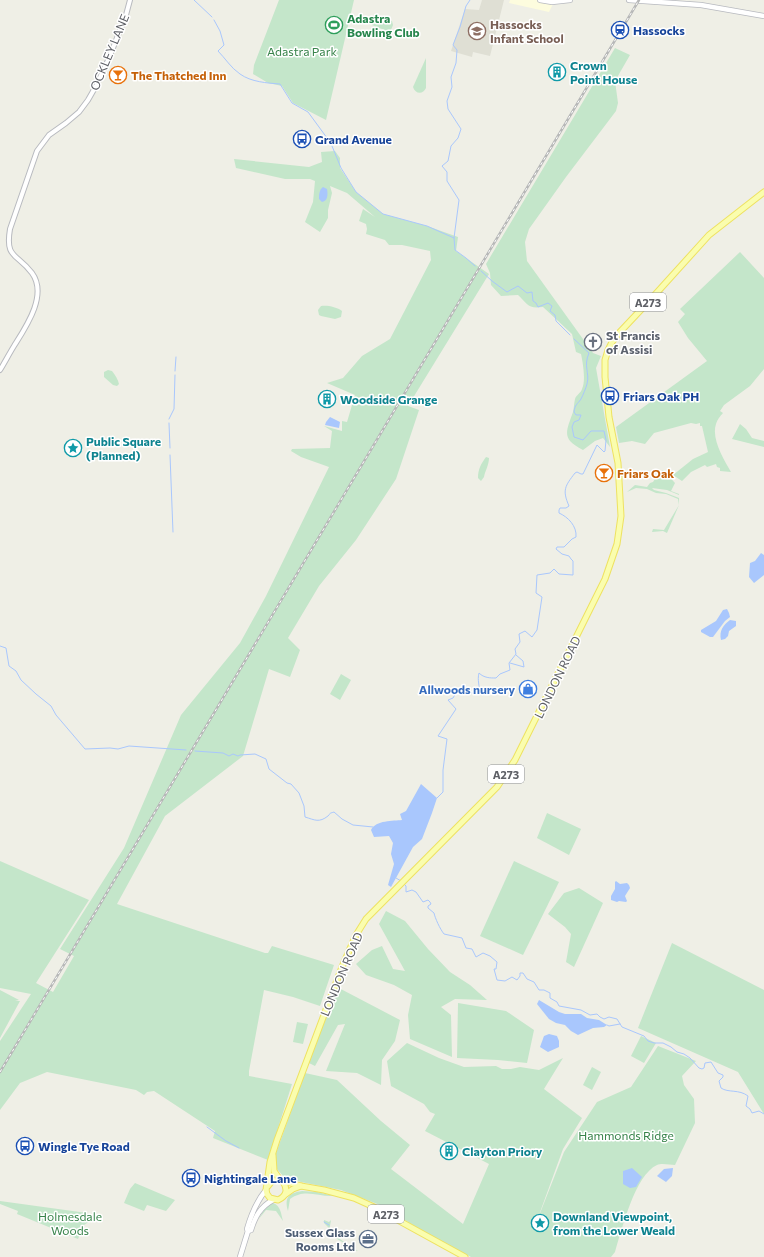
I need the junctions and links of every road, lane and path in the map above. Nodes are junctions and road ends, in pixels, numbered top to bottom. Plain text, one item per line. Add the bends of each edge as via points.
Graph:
1 (130, 0) edge
2 (540, 0) edge
3 (570, 0) edge
4 (629, 0) edge
5 (764, 16) edge
6 (764, 192) edge
7 (0, 370) edge
8 (273, 1154) junction
9 (281, 1181) junction
10 (301, 1186) junction
11 (267, 1188) junction
12 (286, 1194) junction
13 (273, 1200) junction
14 (248, 1231) junction
15 (240, 1257) edge
16 (465, 1257) edge

1 - 7 street, OCKLEY LANE via 109,58 88,100 79,112 49,135 37,151 8,239 10,250 35,278 36,297 33,314
2 - 3 main road
4 - 5 main road via 702,5
6 - 8 main road, LONDON ROAD / A273 via 709,235 612,342 605,360 605,377 609,417 618,463 621,516 617,544 605,579 507,774 366,919 356,935 325,1011
8 - 9 main road, LONDON ROAD / A273 via 274,1171
8 - 11 main road, LONDON ROAD / A273
9 - 10 main road, A273
9 - 11 main road via 272,1181
9 - 12 main road, LONDON ROAD / A273 via 286,1187
10 - 12 main road
10 - 16 main road, A273 via 335,1192 365,1203
11 - 13 main road via 268,1196
11 - 14 main road, LONDON ROAD via 251,1215
12 - 13 main road, LONDON ROAD via 281,1199
13 - 14 main road, LONDON ROAD via 262,1207 251,1230
14 - 15 main road, LONDON ROAD

